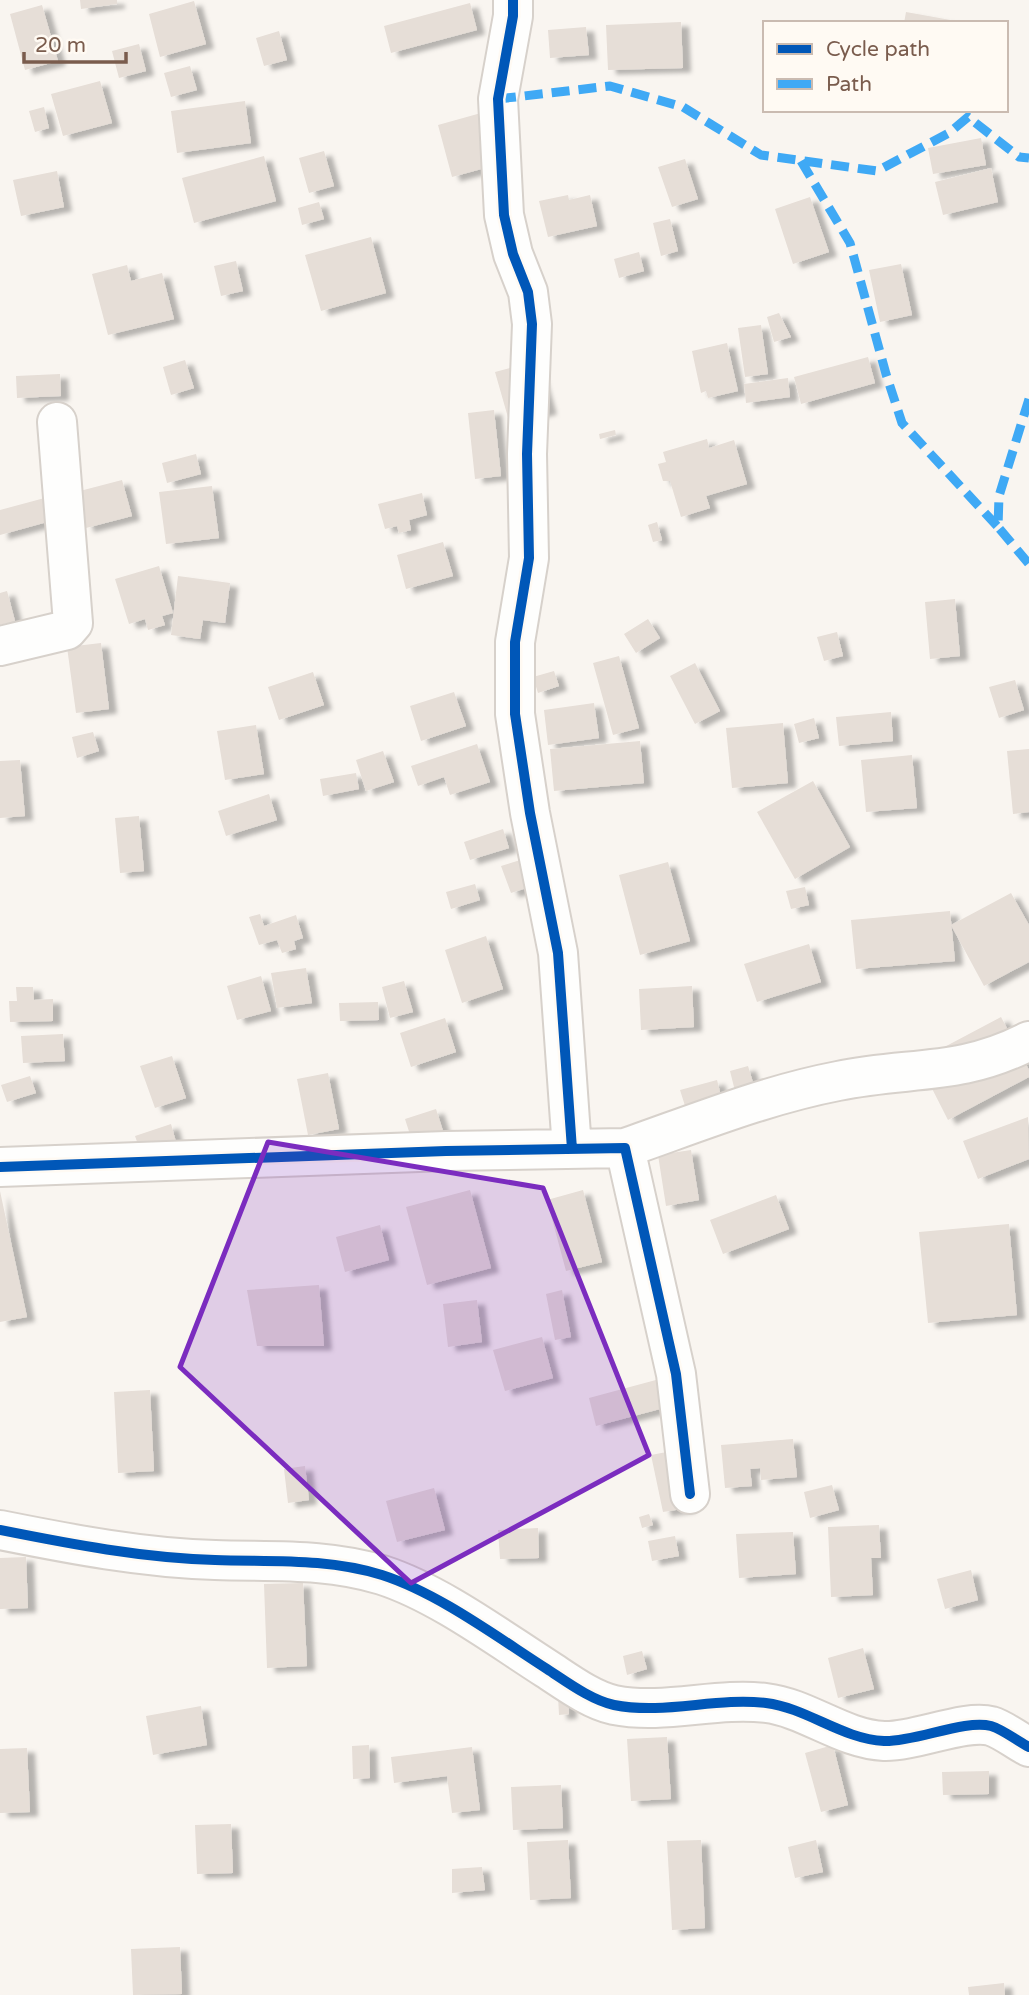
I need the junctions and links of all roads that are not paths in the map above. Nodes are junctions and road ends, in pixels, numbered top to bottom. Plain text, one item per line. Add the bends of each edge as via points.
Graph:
1 (513, 0) edge
2 (57, 422) dead end
3 (0, 646) edge
4 (1029, 1041) edge
5 (625, 1148) junction
6 (572, 1149) junction
7 (0, 1167) edge
8 (690, 1494) dead end
9 (0, 1530) edge
10 (1029, 1747) edge

1 - 6 street via 498,99 504,215 528,292 532,324 529,558 515,642 515,713 558,953
2 - 3 street via 73,623 67,630
4 - 5 street via 1000,1056 957,1068 839,1080
5 - 6 street
5 - 8 street via 676,1374
6 - 7 street
9 - 10 street via 145,1554 325,1562 384,1576 442,1604 575,1687 611,1704 652,1709 761,1702 786,1706 843,1731 882,1741 921,1738 977,1725 991,1727

